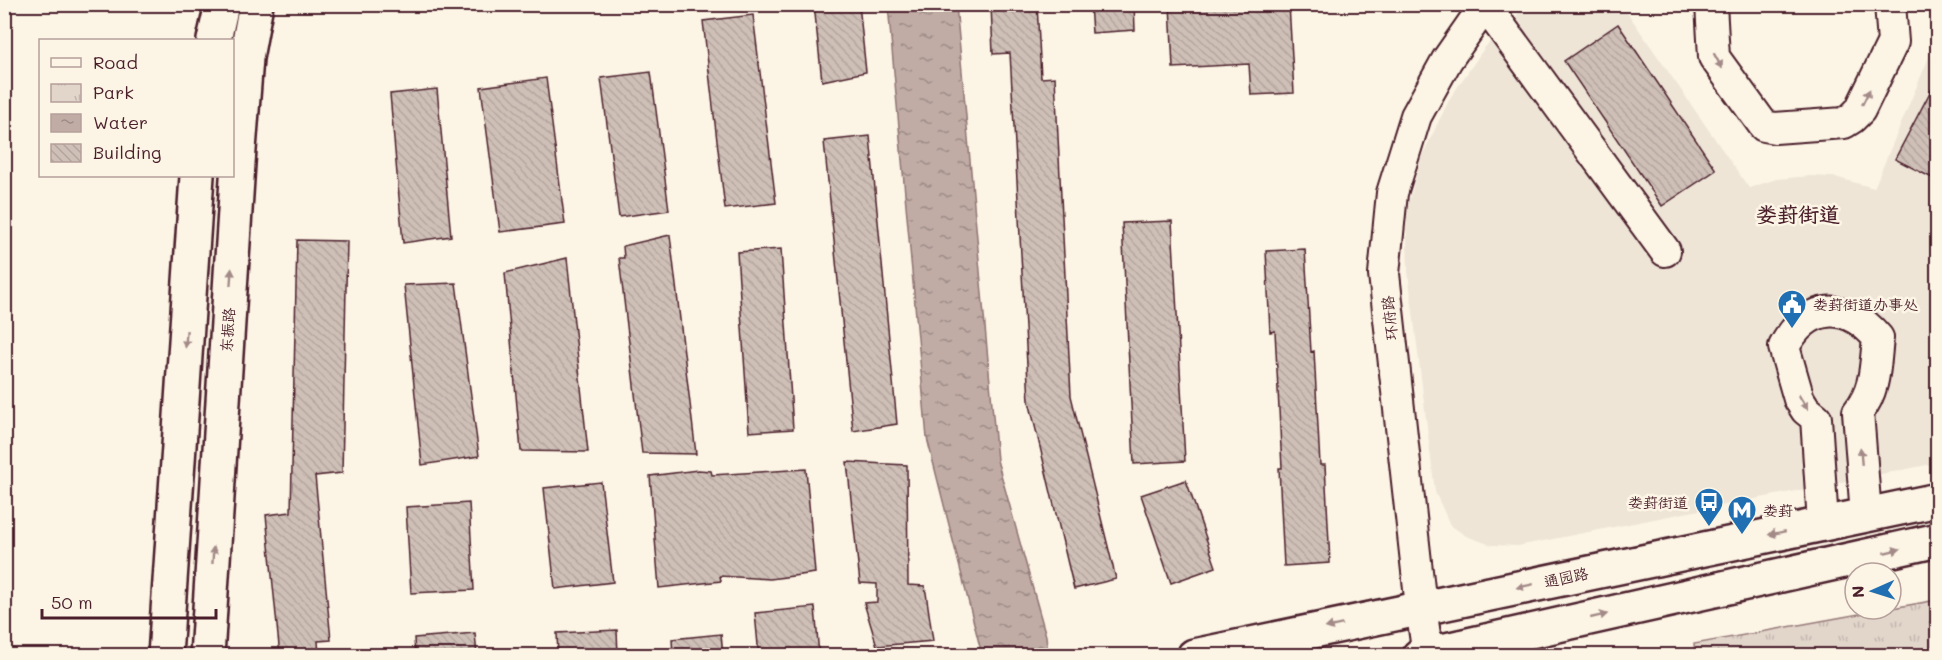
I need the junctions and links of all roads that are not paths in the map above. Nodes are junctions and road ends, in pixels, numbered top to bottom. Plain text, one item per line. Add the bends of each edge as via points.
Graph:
1 (222, 4) edge
2 (256, 4) edge
3 (1711, 4) edge
4 (1890, 4) edge
5 (1485, 5) edge
6 (214, 39) edge
7 (197, 177) edge
8 (1665, 251) dead end
9 (1938, 500) edge
10 (1866, 514) junction
11 (1823, 523) junction
12 (1938, 540) edge
13 (1421, 607) junction
14 (1425, 655) edge
15 (165, 656) edge
16 (207, 656) edge
17 (1194, 656) edge

1 - 6 main road
16 -> 2 main road, 东振路 via 238,163 246,58
3 -> 4 street via 1713,57 1764,126 1775,128 1844,123 1860,110 1893,42
5 - 8 street
5 - 13 street, 环府路 via 1447,60 1416,116 1392,193 1384,274
7 -> 15 main road
9 - 10 main road, 通园路
10 - 11 main road, 通园路
10 -> 11 street via 1858,412 1871,391 1878,338 1867,324 1852,315 1819,314 1792,332 1784,347 1799,399 1816,418
11 -> 13 main road, 通园路
14 -> 12 main road
13 - 14 street, 环府路
13 -> 17 main road, 通园路

